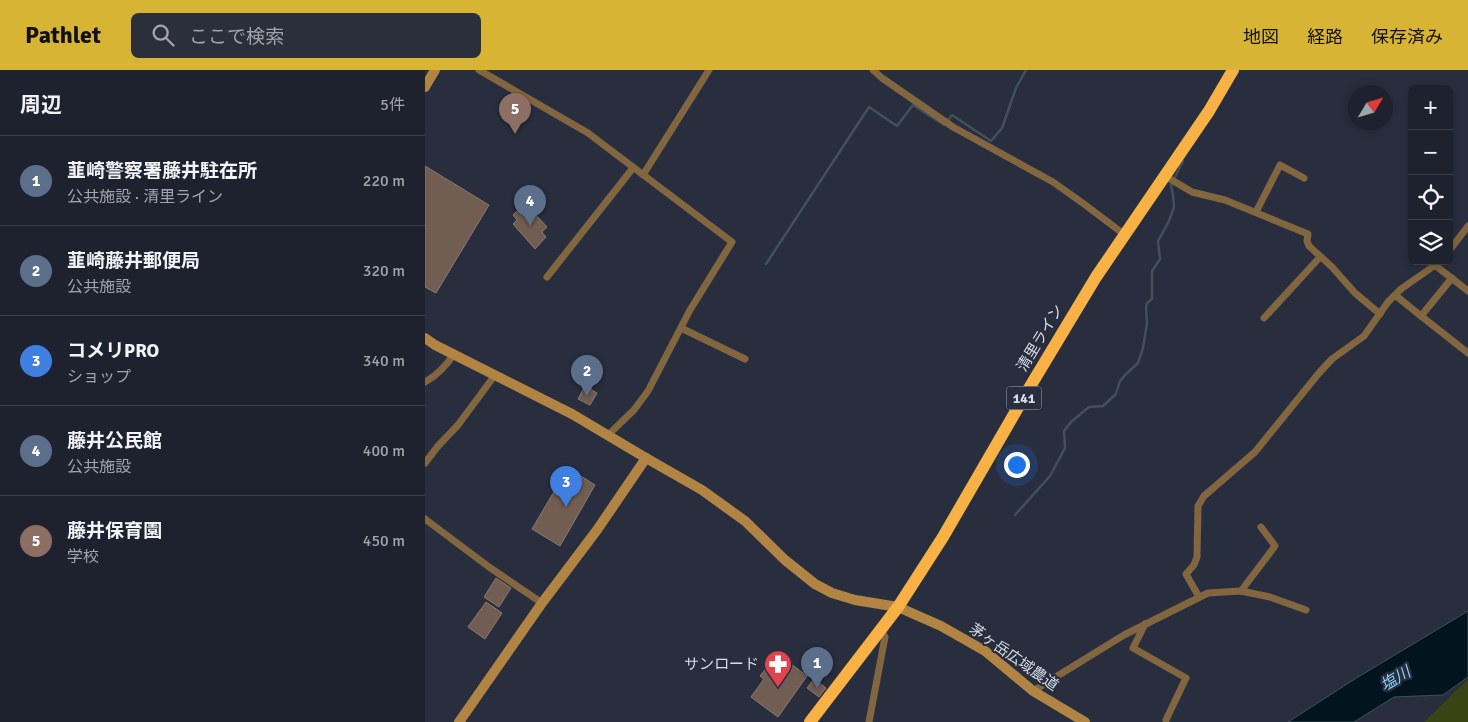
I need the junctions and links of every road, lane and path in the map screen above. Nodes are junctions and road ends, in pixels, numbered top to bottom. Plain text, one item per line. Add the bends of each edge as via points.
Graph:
1 (435, 70) edge
2 (479, 70) edge
3 (709, 70) edge
4 (873, 70) edge
5 (1233, 70) edge
6 (425, 86) edge
7 (633, 168) junction
8 (643, 175) junction
9 (1165, 176) junction
10 (1304, 178) dead end
11 (1256, 212) junction
12 (1468, 226) edge
13 (1125, 235) junction
14 (1453, 246) edge
15 (1320, 257) junction
16 (1436, 265) edge
17 (1441, 265) edge
18 (547, 277) dead end
19 (1452, 278) junction
20 (1468, 291) edge
21 (1395, 295) junction
22 (1380, 314) junction
23 (1421, 316) junction
24 (1264, 318) dead end
25 (681, 328) junction
26 (425, 338) edge
27 (1468, 353) edge
28 (454, 354) junction
29 (745, 359) dead end
30 (495, 375) junction
31 (425, 382) edge
32 (608, 435) junction
33 (646, 458) junction
34 (425, 463) edge
35 (425, 519) edge
36 (1261, 527) dead end
37 (1241, 591) junction
38 (1199, 597) junction
39 (542, 603) junction
40 (898, 607) junction
41 (1306, 610) dead end
42 (1145, 624) junction
43 (881, 629) junction
44 (1033, 691) junction
45 (1166, 720) dead end
46 (463, 721) edge
47 (810, 722) edge
48 (869, 722) edge
49 (1085, 722) edge

1 - 6 street
2 - 7 street via 574,124
3 - 8 street
4 - 13 street via 953,127 1053,182
5 - 9 highway, 清里ライン / 141
7 - 8 street
7 - 18 street
8 - 25 street via 732,242
9 - 11 street via 1193,192
9 - 13 highway, 清里ライン / 141
10 - 11 street via 1280,165
11 - 15 street via 1308,234 1309,246
12 - 14 street
13 - 40 highway, 清里ライン / 141 via 1070,319 943,537
15 - 22 street
15 - 24 street
16 - 21 street
17 - 19 street
19 - 20 street
19 - 23 street
21 - 22 street
21 - 23 street
22 - 38 street via 1363,336 1319,373 1255,452 1198,506 1197,557 1186,574
23 - 27 street
25 - 29 street
25 - 32 street via 648,391
26 - 28 street, 茅ヶ岳広域農道
28 - 30 street, 茅ヶ岳広域農道
28 - 31 street via 445,368
30 - 32 street, 茅ヶ岳広域農道
30 - 34 street
32 - 33 street, 茅ヶ岳広域農道
33 - 39 street
33 - 40 street, 茅ヶ岳広域農道 via 728,508 815,584 855,600
35 - 39 street
36 - 37 street via 1275,546
37 - 38 street via 1208,593
37 - 41 street
38 - 42 street
39 - 46 street
40 - 43 highway, 清里ライン / 141
40 - 44 street, 茅ヶ岳広域農道 via 985,651
42 - 44 street
42 - 45 street via 1133,648 1186,678
43 - 47 highway, 清里ライン / 141
43 - 48 street via 885,637
44 - 49 street, 茅ヶ岳広域農道

